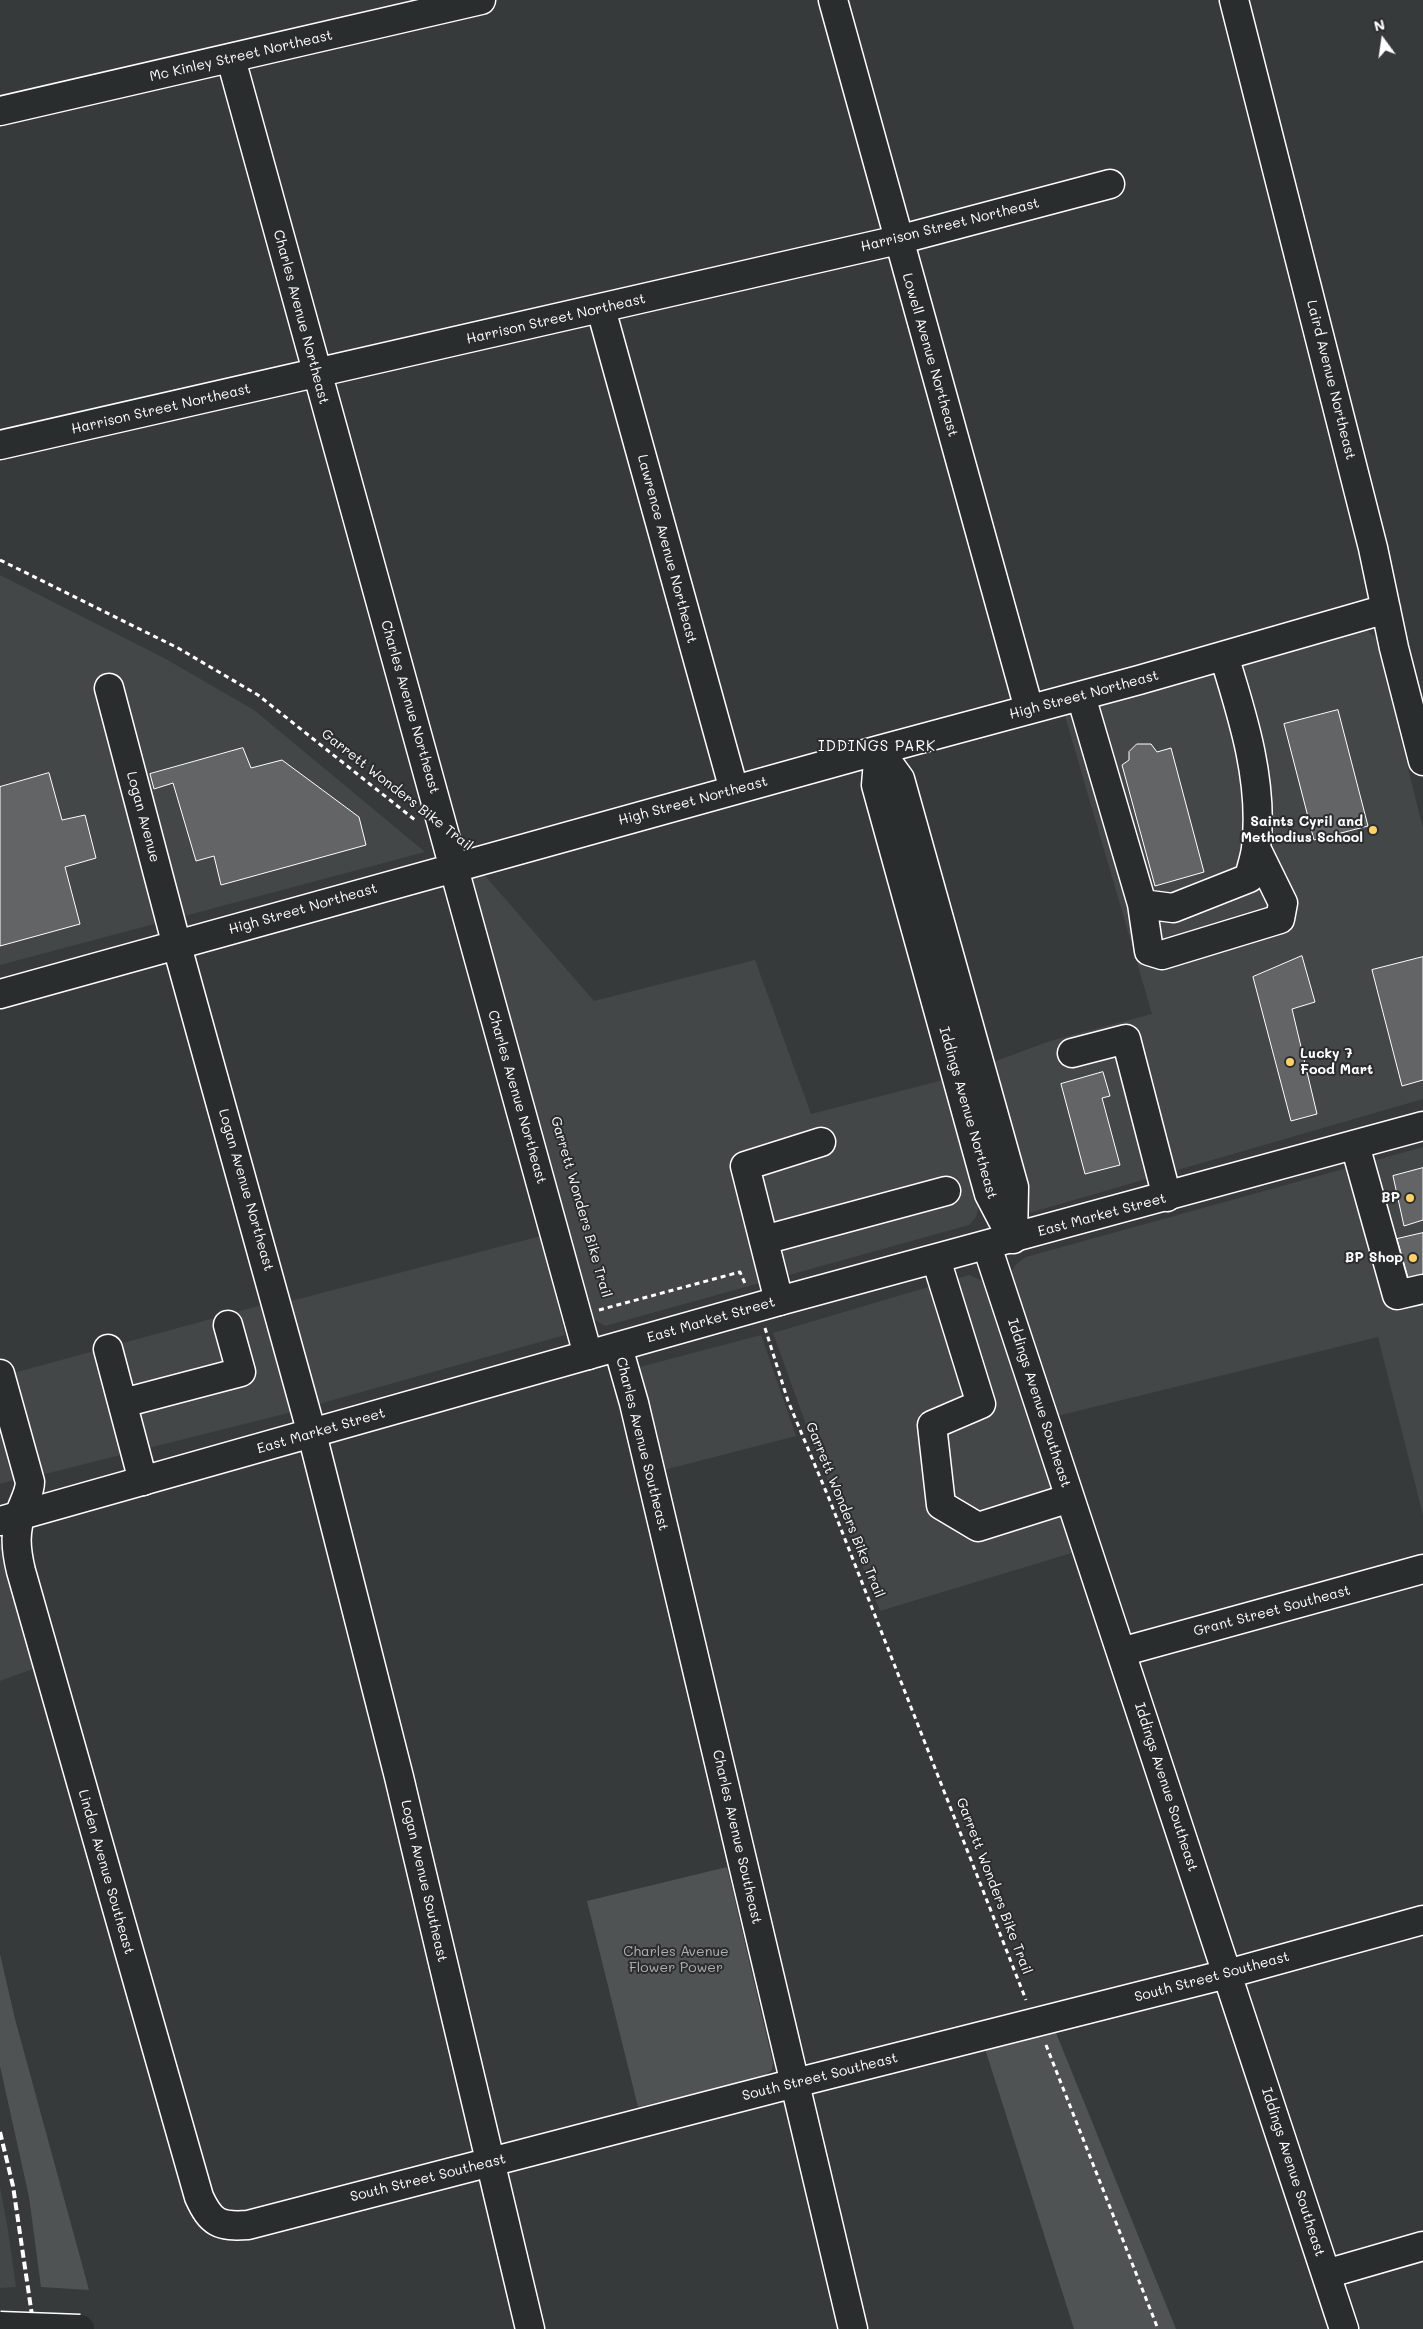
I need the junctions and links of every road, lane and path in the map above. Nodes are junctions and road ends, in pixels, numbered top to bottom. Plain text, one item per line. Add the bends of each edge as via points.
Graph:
1 (833, 0) edge
2 (1234, 0) edge
3 (475, 1) edge
4 (231, 59) junction
5 (0, 111) edge
6 (1110, 184) dead end
7 (898, 240) junction
8 (601, 308) junction
9 (317, 373) junction
10 (0, 445) edge
11 (0, 560) edge
12 (1386, 609) junction
13 (1224, 656) junction
14 (109, 688) dead end
15 (1080, 696) junction
16 (1029, 709) junction
17 (879, 750) junction
18 (1423, 761) edge
19 (734, 790) junction
20 (1256, 848) junction
21 (449, 855) junction
22 (1142, 904) junction
23 (177, 946) junction
24 (0, 994) edge
25 (1072, 1053) dead end
26 (1423, 1126) edge
27 (821, 1142) dead end
28 (1355, 1145) junction
29 (946, 1191) dead end
30 (1167, 1197) junction
31 (1013, 1239) junction
32 (764, 1240) junction
33 (987, 1246) junction
34 (936, 1259) junction
35 (1423, 1289) edge
36 (596, 1300) dead end
37 (767, 1304) junction
38 (228, 1325) dead end
39 (618, 1346) junction
40 (108, 1349) dead end
41 (588, 1355) junction
42 (0, 1374) edge
43 (123, 1403) junction
44 (312, 1434) junction
45 (143, 1481) junction
46 (1070, 1498) junction
47 (10, 1518) edge
48 (1423, 1569) edge
49 (1121, 1652) junction
50 (1423, 1920) edge
51 (1227, 1974) junction
52 (1027, 2001) dead end
53 (1044, 2038) dead end
54 (795, 2083) junction
55 (490, 2162) junction
56 (216, 2222) joint
57 (1423, 2246) edge
58 (1326, 2274) junction
59 (0, 2326) edge
60 (80, 2329) edge
61 (530, 2329) edge
62 (853, 2329) edge
63 (1158, 2329) edge
64 (1344, 2329) edge

1 - 7 street, Lowell Avenue Northeast
2 - 12 street, Laird Avenue Northeast
3 - 4 street, Mc Kinley Street Northeast
4 - 5 street, Mc Kinley Street Northeast
4 - 9 street, Charles Avenue Northeast
6 - 7 street, Harrison Street Northeast
7 - 8 street, Harrison Street Northeast
7 - 16 street, Lowell Avenue Northeast
8 - 9 street, Harrison Street Northeast
8 - 19 street, Lawrence Avenue Northeast
9 - 10 street, Harrison Street Northeast
9 - 21 street, Charles Avenue Northeast
11 - 21 path, Garrett Wonders Bike Trail via 178,648 258,695
12 - 13 street, High Street Northeast
12 - 18 street, Laird Avenue Northeast
13 - 15 street, High Street Northeast
13 - 20 street via 1243,717 1257,788
14 - 23 street, Logan Avenue
15 - 16 street, High Street Northeast
15 - 22 street
16 - 17 street, High Street Northeast
17 - 19 street, High Street Northeast
17 - 31 street, Iddings Avenue Northeast via 900,779 1014,1187
19 - 21 street, High Street Northeast
20 - 22 street via 1249,878 1173,908
20 - 22 street via 1283,903 1280,919 1162,955 1149,951
21 - 23 street, High Street Northeast
21 - 41 street, Charles Avenue Northeast
23 - 24 street, High Street Northeast
23 - 44 street, Logan Avenue Northeast
25 - 30 street via 1126,1039
26 - 28 street, East Market Street
27 - 32 street via 745,1166
28 - 30 street, East Market Street
28 - 35 street via 1397,1296
29 - 32 street
30 - 31 street, East Market Street
31 - 33 street, East Market Street
32 - 37 street
33 - 34 street, East Market Street
33 - 46 street, Iddings Avenue Southeast
34 - 37 street, East Market Street
34 - 46 street via 981,1404 932,1425 941,1505 978,1527
36 - 37 path, Garrett Wonders Bike Trail via 599,1310 740,1272
37 - 39 street, East Market Street
37 - 52 path, Garrett Wonders Bike Trail via 765,1330 788,1401
38 - 43 street via 241,1372
39 - 41 street, East Market Street
39 - 54 street, Charles Avenue Southeast
40 - 43 street
41 - 44 street, East Market Street
42 - 47 street, Linden Avenue Southeast via 30,1482 30,1488
43 - 45 street
44 - 45 street, East Market Street
44 - 55 street, Logan Avenue Southeast via 399,1777
45 - 47 street, East Market Street
46 - 49 street, Iddings Avenue Southeast
47 - 56 street, Linden Avenue Southeast via 21,1571 198,2197 207,2214
48 - 49 street, Grant Street Southeast
49 - 51 street, Iddings Avenue Southeast
50 - 51 street, South Street Southeast
51 - 54 street, South Street Southeast
51 - 58 street, Iddings Avenue Southeast
53 - 63 path
54 - 55 street, South Street Southeast
54 - 62 street, Charles Avenue Southeast
55 - 56 street, South Street Southeast via 248,2225 230,2226
55 - 61 street, Logan Avenue Southeast
57 - 58 street
58 - 64 street, Iddings Avenue Southeast
59 - 60 street, bridge

